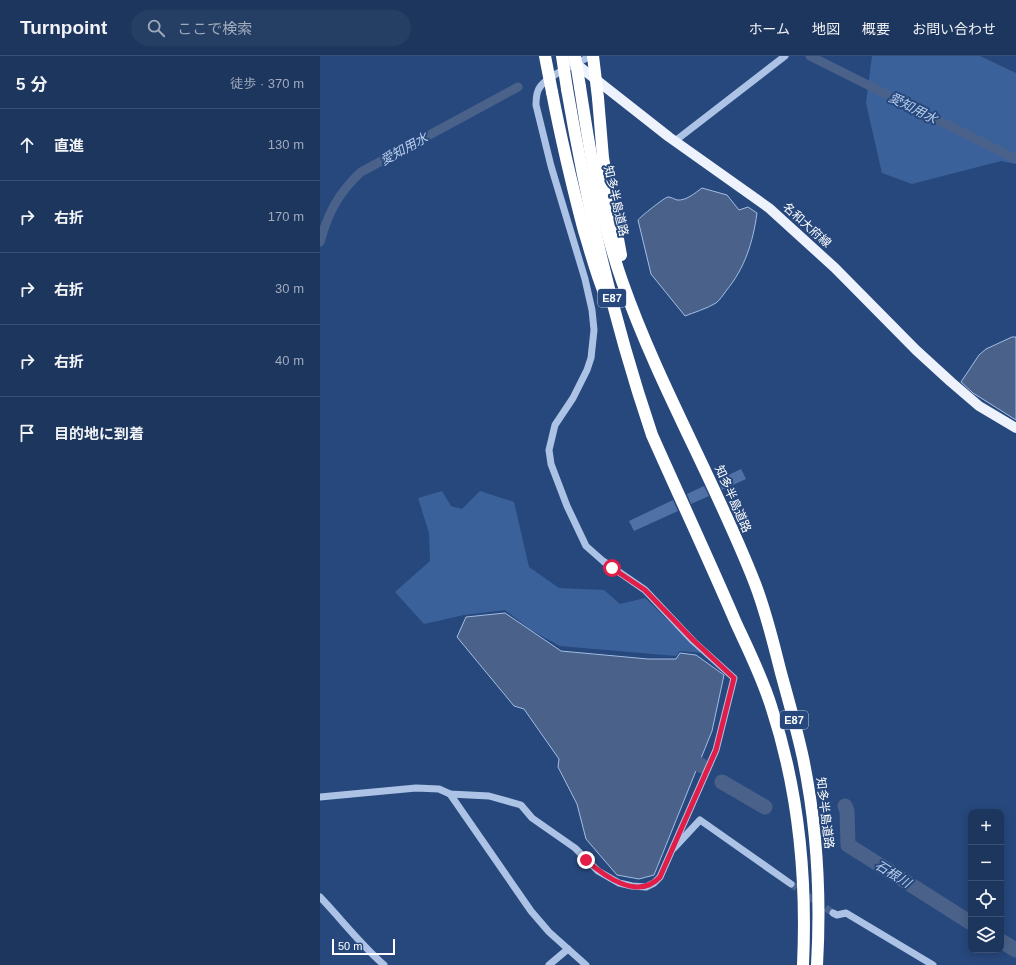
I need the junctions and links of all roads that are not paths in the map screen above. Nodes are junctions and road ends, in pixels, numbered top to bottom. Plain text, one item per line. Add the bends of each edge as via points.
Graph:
1 (545, 56) edge
2 (562, 56) edge
3 (566, 56) edge
4 (592, 56) edge
5 (787, 57) edge
6 (576, 60) edge
7 (675, 141) junction
8 (630, 303) junction
9 (618, 323) junction
10 (1016, 428) edge
11 (450, 794) junction
12 (320, 797) edge
13 (672, 850) junction
14 (790, 884) tunnel mouth
15 (320, 897) edge
16 (832, 913) tunnel mouth
17 (568, 949) junction
18 (384, 965) edge
19 (549, 965) edge
20 (586, 965) edge
21 (803, 965) edge
22 (817, 965) edge
23 (934, 965) edge

1 - 9 highway, bridge via 564,153 598,280
2 - 9 highway, E87, bridge via 591,218
3 - 6 main road, 名和大府線
4 - 6 street
4 - 8 highway, bridge via 603,158
5 - 7 street
6 - 7 main road, 名和大府線
6 - 8 highway, 知多半島道路 / E87, bridge via 605,222
6 - 13 street via 540,86 536,96 551,166 585,279 594,330 587,370 555,425 549,450 551,464 586,546 645,590 734,678 716,750
7 - 10 main road, 名和大府線 via 769,208 835,268 951,382 979,406
8 - 22 highway, 知多半島道路 / E87 via 754,580 768,625 808,788 817,864
9 - 21 highway, E87 via 652,436 765,688 780,734 793,791 802,858 805,921
11 - 12 street via 439,789 416,788
11 - 13 street via 489,796 521,805 532,818 575,848 598,871 619,883 646,887 654,883 660,877
11 - 17 street via 530,911
13 - 14 street via 700,820
15 - 18 street via 364,947
16 - 23 street via 846,913
17 - 19 street
17 - 20 street

